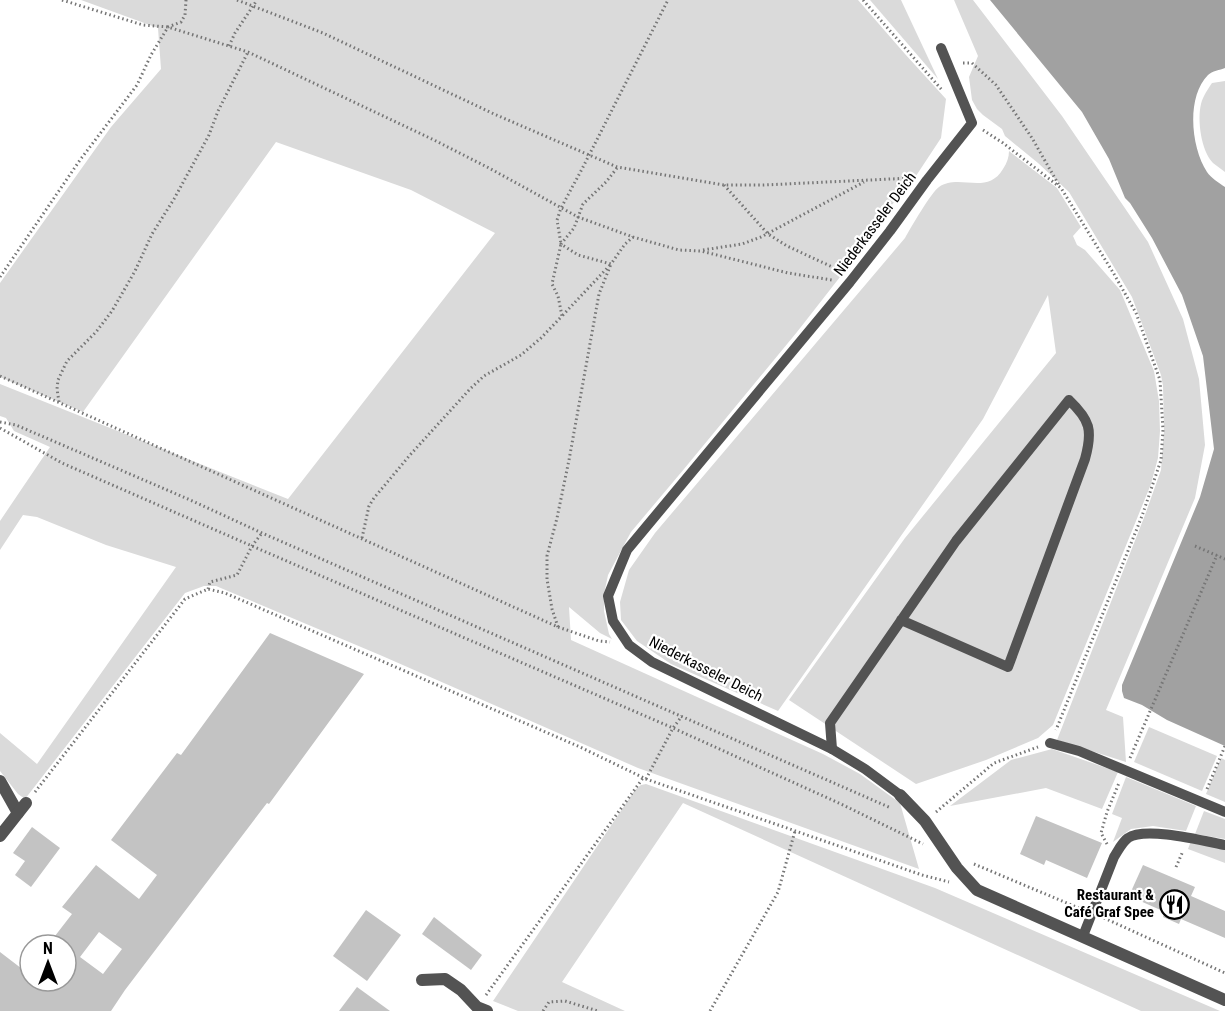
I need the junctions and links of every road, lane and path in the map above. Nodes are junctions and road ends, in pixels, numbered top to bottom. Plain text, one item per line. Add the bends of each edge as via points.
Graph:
1 (62, 0) edge
2 (186, 0) edge
3 (237, 0) edge
4 (257, 0) edge
5 (668, 0) edge
6 (863, 0) edge
7 (254, 7) junction
8 (168, 27) junction
9 (230, 46) junction
10 (248, 52) junction
11 (943, 53) joint
12 (947, 96) dead end
13 (972, 123) junction
14 (589, 155) junction
15 (617, 167) junction
16 (929, 177) junction
17 (866, 181) junction
18 (724, 185) junction
19 (1061, 188) junction
20 (561, 208) junction
21 (578, 217) junction
22 (768, 234) junction
23 (633, 237) junction
24 (561, 244) junction
25 (701, 251) junction
26 (611, 264) junction
27 (0, 277) edge
28 (850, 282) junction
29 (562, 316) junction
30 (0, 376) edge
31 (58, 402) junction
32 (0, 422) edge
33 (0, 428) edge
34 (262, 533) junction
35 (362, 538) junction
36 (252, 546) junction
37 (1195, 546) dead end
38 (1217, 555) junction
39 (1225, 559) edge
40 (208, 589) junction
41 (901, 620) junction
42 (558, 627) junction
43 (629, 645) junction
44 (682, 716) junction
45 (673, 728) junction
46 (1050, 743) junction
47 (1225, 746) edge
48 (832, 749) junction
49 (1127, 764) dead end
50 (1122, 777) dead end
51 (644, 778) junction
52 (0, 781) edge
53 (900, 795) joint
54 (1204, 796) dead end
55 (22, 808) junction
56 (913, 808) junction
57 (1225, 812) edge
58 (925, 821) junction
59 (795, 831) junction
60 (0, 836) edge
61 (1225, 845) edge
62 (1183, 851) dead end
63 (945, 852) junction
64 (1114, 857) junction
65 (1176, 867) dead end
66 (977, 890) junction
67 (1083, 936) junction
68 (422, 980) dead end
69 (1225, 1000) edge
70 (482, 1009) edge
71 (543, 1011) edge
72 (598, 1011) edge
73 (710, 1011) edge

1 - 8 path via 143,25
2 - 8 path via 181,22
3 - 7 path
4 - 7 path
5 - 14 path
6 - 12 path
7 - 9 path
7 - 14 path via 323,33
8 - 9 path
8 - 27 path via 137,85
9 - 10 path
10 - 20 path via 434,140
10 - 31 path via 209,135 112,311 67,361 58,380
11 - 13 lane
11 - 19 path via 958,64 972,63 996,85
13 - 16 lane, Niederkasseler Deich
13 - 19 path
14 - 15 path
14 - 20 path
15 - 18 path
15 - 21 path via 583,204
16 - 17 path
16 - 28 lane, Niederkasseler Deich
17 - 18 path
17 - 22 path
18 - 22 path
19 - 46 path via 1136,313 1160,380 1163,430 1161,460 1142,516
20 - 21 path
20 - 24 path via 557,220
21 - 23 path
21 - 24 path
22 - 25 path via 742,244
22 - 28 path via 843,272
23 - 25 path via 679,250
23 - 26 path
24 - 26 path via 578,255
24 - 29 path via 552,284
25 - 28 path via 788,273
26 - 29 path
26 - 42 path via 599,294 547,556 547,579
28 - 43 lane, Niederkasseler Deich via 627,550 609,596 613,621
29 - 35 path via 521,355 470,388 374,498
30 - 31 path
31 - 35 path
32 - 34 path via 16,425
33 - 36 path via 62,463
34 - 36 path
34 - 44 path
35 - 42 path
36 - 40 path via 237,575 210,582
36 - 45 path
37 - 38 path
38 - 39 path
38 - 49 path
40 - 51 path via 442,687
40 - 55 path via 185,598
41 - 41 lane via 956,541 1069,400 1089,427 1089,445 1008,667
41 - 48 lane via 830,723
42 - 43 path via 598,641
43 - 48 lane, Niederkasseler Deich via 652,662
44 - 45 path
44 - 56 path via 896,810
45 - 51 path
45 - 63 path
46 - 57 lane
46 - 58 path via 994,763
47 - 54 path
48 - 53 lane, Niederkasseler Deich
50 - 64 path via 1101,833
51 - 59 path
51 - 70 path
52 - 55 street
53 - 56 street, Niederkasseler Deich
55 - 60 street
56 - 58 street, Niederkasseler Deich
58 - 63 street, Niederkasseler Deich
59 - 66 path
59 - 73 path via 777,892
61 - 64 lane via 1140,833 1128,838
62 - 65 path
63 - 66 street, Niederkasseler Deich
64 - 67 lane
66 - 67 street, Niederkasseler Deich
67 - 69 street, Niederkasseler Deich
68 - 70 street via 445,979
71 - 72 path via 549,1002 565,1001

